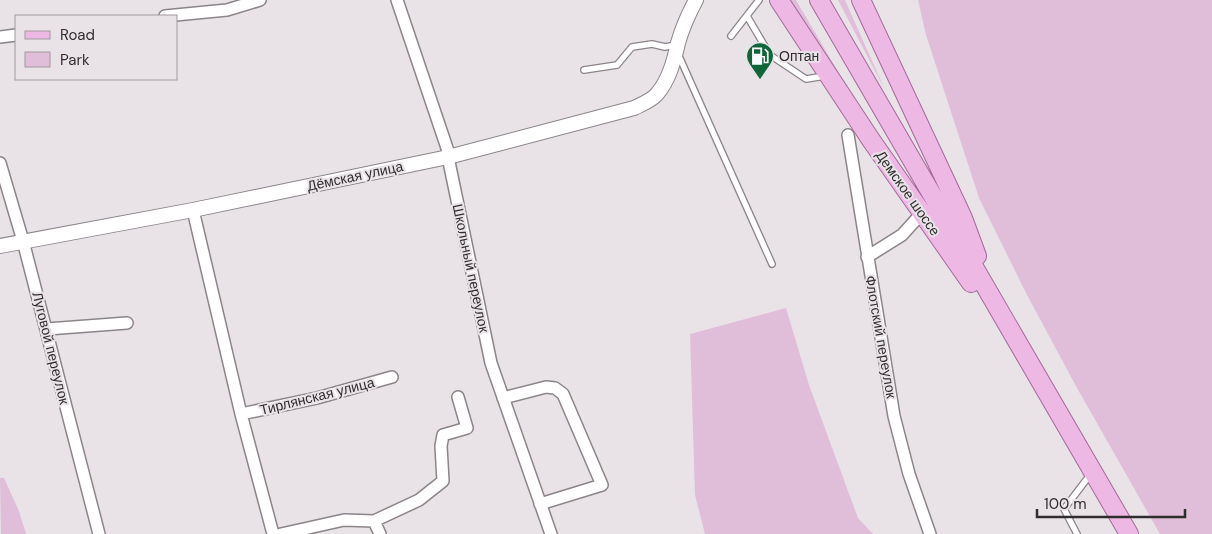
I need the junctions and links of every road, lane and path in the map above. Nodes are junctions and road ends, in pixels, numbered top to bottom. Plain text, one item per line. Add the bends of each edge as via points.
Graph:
1 (260, 0) edge
2 (397, 0) edge
3 (696, 0) edge
4 (759, 0) edge
5 (779, 0) edge
6 (818, 0) edge
7 (861, 0) edge
8 (175, 15) edge
9 (747, 16) junction
10 (15, 35) edge
11 (731, 36) dead end
12 (0, 37) edge
13 (677, 48) junction
14 (584, 70) dead end
15 (828, 76) junction
16 (848, 135) dead end
17 (448, 157) junction
18 (0, 163) edge
19 (193, 210) junction
20 (922, 213) junction
21 (23, 241) junction
22 (0, 246) edge
23 (867, 257) junction
24 (772, 264) dead end
25 (996, 306) junction
26 (127, 323) dead end
27 (46, 329) junction
28 (392, 376) dead end
29 (1040, 383) junction
30 (458, 397) dead end
31 (504, 398) junction
32 (241, 414) junction
33 (1093, 471) junction
34 (540, 504) junction
35 (374, 521) junction
36 (99, 534) edge
37 (273, 534) edge
38 (280, 534) edge
39 (380, 534) edge
40 (551, 534) edge
41 (930, 534) edge
42 (1077, 534) edge
43 (1129, 534) edge

1 - 8 street via 227,10
2 - 17 street, Школьный переулок
3 - 13 street, Дёмская улица
4 - 9 lane
5 - 15 main road, Демское шоссе
6 - 25 main road, Демское шоссе
7 - 25 main road via 963,218
9 - 11 lane
9 - 15 lane via 770,55 806,78
10 - 12 street
13 - 14 lane via 652,44 632,47 618,65
13 - 17 street, Дёмская улица via 671,68 656,94 647,102
13 - 24 lane
15 - 20 main road, Демское шоссе
16 - 23 street, Флотский переулок
17 - 19 street, Дёмская улица
17 - 31 street, Школьный переулок via 491,363
18 - 21 street, Луговой переулок
19 - 21 street, Дёмская улица
19 - 32 street
20 - 23 street via 902,235
20 - 29 main road, Демское шоссе
21 - 22 street, Дёмская улица
21 - 27 street, Луговой переулок
23 - 41 street, Флотский переулок via 896,425
25 - 29 main road, Демское шоссе
26 - 27 street
27 - 36 street, Луговой переулок
28 - 32 street, Тирлянская улица via 317,398
29 - 33 main road, Демское шоссе
30 - 35 street via 467,428 443,436 443,481 419,500
31 - 34 street, Школьный переулок
31 - 34 street via 546,388 555,388 563,394 602,485
32 - 37 street
33 - 42 lane via 1064,509
33 - 43 main road, Демское шоссе
34 - 40 street, Школьный переулок
35 - 38 street via 344,520
35 - 39 street

